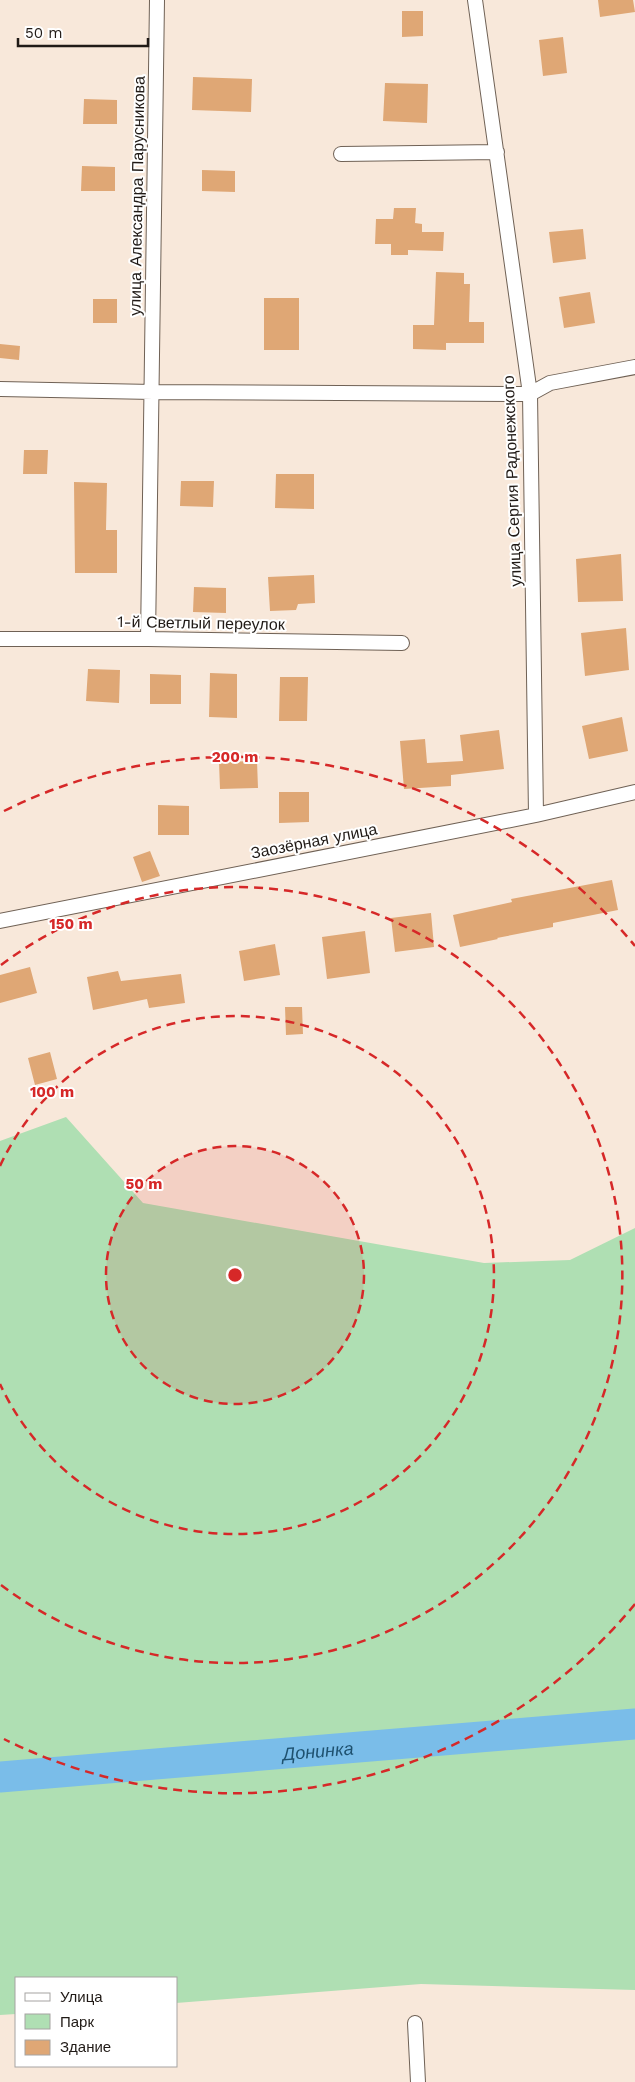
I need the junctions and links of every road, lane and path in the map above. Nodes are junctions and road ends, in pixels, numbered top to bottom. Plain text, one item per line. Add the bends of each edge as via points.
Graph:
1 (157, 0) edge
2 (475, 0) edge
3 (497, 152) junction
4 (341, 154) dead end
5 (635, 367) edge
6 (0, 389) edge
7 (152, 392) junction
8 (530, 394) junction
9 (0, 639) edge
10 (148, 639) junction
11 (402, 643) dead end
12 (635, 792) edge
13 (536, 815) junction
14 (0, 922) edge
15 (415, 2023) dead end
16 (418, 2082) edge

1 - 7 street, улица Александра Парусникова
2 - 3 street, улица Сергия Радонежского
3 - 4 street
3 - 8 street, улица Сергия Радонежского
5 - 8 street via 550,383
6 - 7 street
7 - 8 street
7 - 10 street
8 - 13 street, улица Сергия Радонежского
9 - 10 street, 1-й Светлый переулок
10 - 11 street, 1-й Светлый переулок
12 - 13 street, Заозёрная улица
13 - 14 street, Заозёрная улица
15 - 16 street

